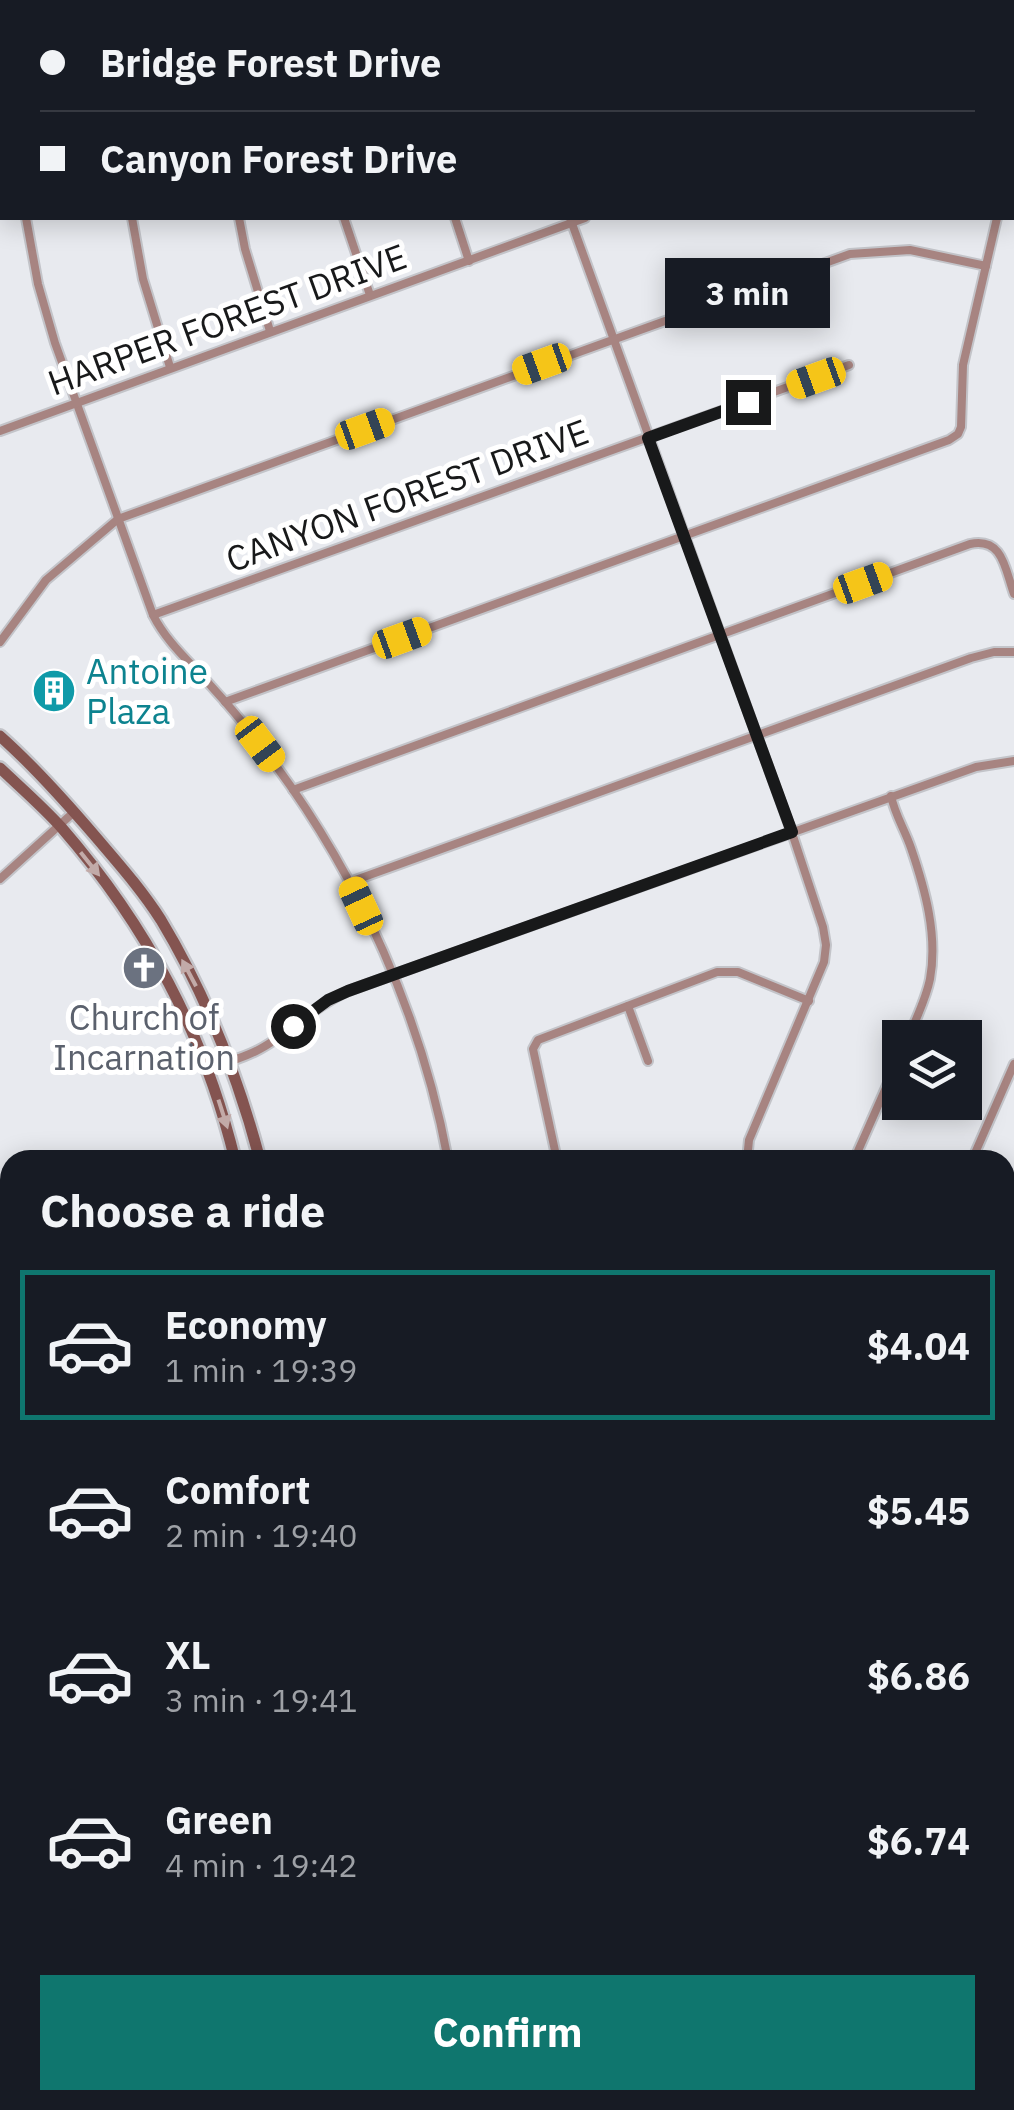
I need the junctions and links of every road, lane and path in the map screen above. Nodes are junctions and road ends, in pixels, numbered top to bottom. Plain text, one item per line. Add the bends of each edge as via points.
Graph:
1 (26, 220) edge
2 (132, 220) edge
3 (239, 220) edge
4 (345, 220) edge
5 (456, 220) edge
6 (571, 220) edge
7 (997, 220) edge
8 (469, 261) junction
9 (986, 266) junction
10 (370, 296) junction
11 (270, 331) junction
12 (612, 339) junction
13 (849, 366) dead end
14 (170, 367) junction
15 (76, 402) junction
16 (0, 430) edge
17 (648, 438) junction
18 (118, 519) junction
19 (684, 537) junction
20 (1014, 594) edge
21 (153, 615) junction
22 (720, 635) junction
23 (0, 642) edge
24 (1014, 652) edge
25 (226, 702) junction
26 (0, 736) edge
27 (756, 736) junction
28 (1014, 761) edge
29 (0, 768) edge
30 (292, 790) junction
31 (892, 796) junction
32 (74, 812) junction
33 (60, 826) junction
34 (792, 832) junction
35 (0, 879) edge
36 (350, 882) junction
37 (392, 976) junction
38 (809, 1001) junction
39 (628, 1006) junction
40 (915, 1020) edge
41 (648, 1061) dead end
42 (228, 1062) junction
43 (1014, 1064) edge
44 (208, 1068) junction
45 (882, 1097) edge
46 (232, 1150) edge
47 (257, 1150) edge
48 (446, 1150) edge
49 (555, 1150) edge
50 (748, 1150) edge
51 (858, 1150) edge
52 (976, 1150) edge

1 - 15 street via 44,308
2 - 14 street
3 - 11 street
4 - 10 street
5 - 8 street
6 - 8 street, HARPER FOREST DRIVE
6 - 12 street
7 - 9 street
8 - 10 street, HARPER FOREST DRIVE
9 - 12 street via 910,250 850,254
9 - 19 street via 963,365 956,435
10 - 11 street, HARPER FOREST DRIVE
11 - 14 street, HARPER FOREST DRIVE
12 - 17 street
12 - 18 street
13 - 17 street, CANYON FOREST DRIVE
14 - 15 street, HARPER FOREST DRIVE
15 - 16 street, HARPER FOREST DRIVE
15 - 18 street
17 - 19 street
17 - 21 street, CANYON FOREST DRIVE
18 - 21 street
18 - 23 street via 46,580
19 - 22 street
19 - 25 street
20 - 22 street via 997,549 970,544
21 - 25 street
22 - 27 street
22 - 30 street
24 - 27 street via 972,658
25 - 30 street
26 - 32 main road
27 - 34 street
27 - 36 street
28 - 31 street via 976,766
29 - 33 main road
30 - 36 street
31 - 34 street
31 - 40 street via 931,927 930,978
32 - 33 street
42 -> 32 main road via 161,921
33 - 35 street
33 -> 44 main road via 148,946
34 - 37 street
34 - 38 street via 826,945
36 - 37 street
37 - 42 street via 328,1000 260,1049
37 - 48 street via 424,1062
38 - 39 street via 738,972 717,972
38 - 50 street
39 - 41 street
39 - 49 street via 538,1040 533,1049
42 - 44 street
42 - 47 main road
43 - 52 street
44 -> 46 main road
45 - 51 street

